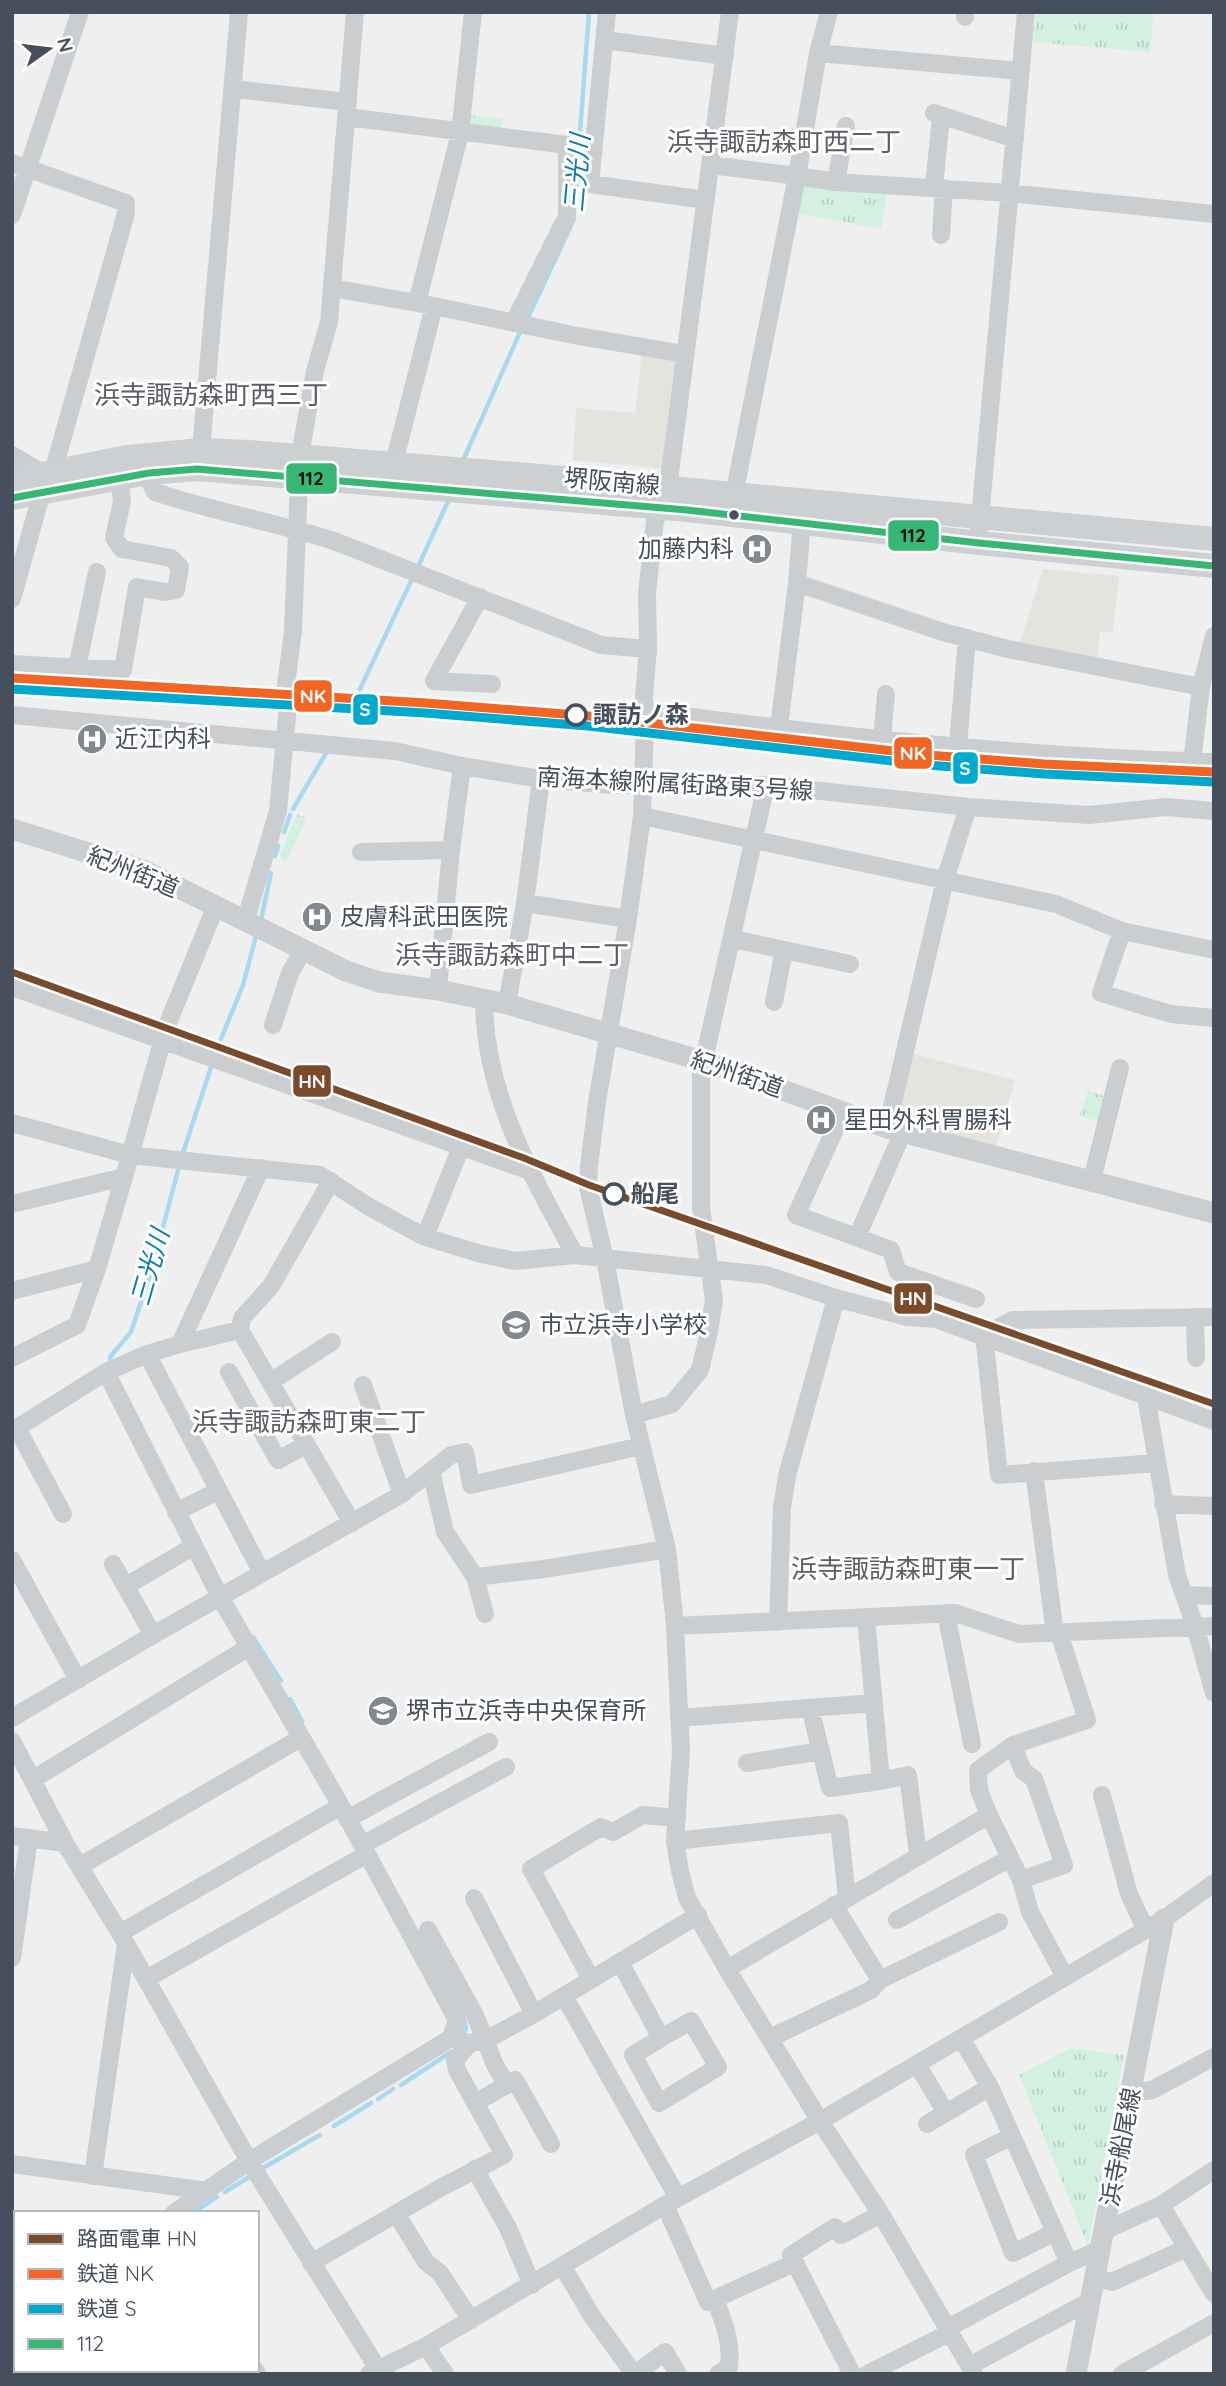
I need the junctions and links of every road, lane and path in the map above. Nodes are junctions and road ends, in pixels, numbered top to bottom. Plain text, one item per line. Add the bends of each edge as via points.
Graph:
1 (80, 12) edge
2 (239, 12) edge
3 (355, 12) edge
4 (473, 12) edge
5 (607, 12) edge
6 (730, 12) edge
7 (829, 12) edge
8 (1026, 12) edge
9 (605, 40) junction
10 (818, 53) junction
11 (725, 56) junction
12 (1021, 71) junction
13 (234, 89) junction
14 (347, 110) junction
15 (846, 126) dead end
16 (460, 132) junction
17 (1015, 139) junction
18 (711, 164) junction
19 (20, 166) edge
20 (797, 176) junction
21 (836, 182) junction
22 (939, 188) junction
23 (1009, 193) junction
24 (706, 200) junction
25 (1214, 214) edge
26 (12, 215) edge
27 (941, 235) dead end
28 (331, 288) junction
29 (425, 304) junction
30 (515, 323) junction
31 (684, 354) junction
32 (201, 450) junction
33 (12, 455) edge
34 (394, 463) junction
35 (299, 466) junction
36 (149, 473) junction
37 (119, 478) junction
38 (46, 479) junction
39 (12, 480) edge
40 (454, 480) junction
41 (737, 480) dead end
42 (12, 498) edge
43 (663, 498) junction
44 (979, 516) junction
45 (802, 522) junction
46 (298, 530) junction
47 (1214, 539) edge
48 (979, 543) junction
49 (1214, 566) edge
50 (97, 572) dead end
51 (797, 583) junction
52 (480, 597) junction
53 (12, 599) edge
54 (1214, 636) edge
55 (967, 638) junction
56 (648, 649) junction
57 (12, 664) edge
58 (77, 668) junction
59 (1206, 682) edge
60 (492, 684) dead end
61 (886, 694) dead end
62 (645, 711) junction
63 (12, 715) edge
64 (779, 727) junction
65 (882, 738) junction
66 (284, 741) junction
67 (958, 745) junction
68 (1192, 762) junction
69 (1214, 762) edge
70 (462, 766) junction
71 (541, 779) junction
72 (766, 785) junction
73 (643, 786) junction
74 (968, 807) junction
75 (1214, 811) edge
76 (642, 816) junction
77 (12, 829) edge
78 (754, 841) junction
79 (451, 850) junction
80 (361, 852) dead end
81 (946, 880) junction
82 (525, 903) junction
83 (215, 908) junction
84 (628, 919) junction
85 (252, 926) junction
86 (1122, 931) junction
87 (733, 939) junction
88 (303, 950) junction
89 (784, 950) junction
90 (1214, 950) edge
91 (849, 964) dead end
92 (12, 987) edge
93 (438, 990) junction
94 (484, 999) junction
95 (775, 1002) dead end
96 (507, 1004) junction
97 (1214, 1018) edge
98 (273, 1025) dead end
99 (609, 1035) junction
100 (162, 1041) junction
101 (703, 1061) junction
102 (1120, 1068) dead end
103 (843, 1112) junction
104 (12, 1123) edge
105 (895, 1130) junction
106 (461, 1147) junction
107 (130, 1155) junction
108 (261, 1168) junction
109 (530, 1171) junction
110 (124, 1177) junction
111 (1092, 1180) junction
112 (331, 1181) junction
113 (12, 1204) edge
114 (1214, 1213) edge
115 (425, 1237) junction
116 (857, 1237) junction
117 (575, 1255) junction
118 (605, 1259) junction
119 (97, 1269) junction
120 (709, 1269) junction
121 (12, 1290) edge
122 (836, 1298) junction
123 (976, 1299) dead end
124 (1195, 1317) junction
125 (1214, 1317) edge
126 (240, 1330) junction
127 (984, 1335) junction
128 (332, 1342) dead end
129 (180, 1344) junction
130 (147, 1354) junction
131 (12, 1358) edge
132 (1196, 1358) dead end
133 (112, 1369) junction
134 (229, 1372) dead end
135 (270, 1382) junction
136 (363, 1385) dead end
137 (1146, 1397) junction
138 (634, 1415) junction
139 (1214, 1421) edge
140 (15, 1429) edge
141 (306, 1445) junction
142 (641, 1446) junction
143 (1156, 1462) junction
144 (431, 1471) junction
145 (1034, 1471) junction
146 (219, 1491) junction
147 (402, 1494) junction
148 (1163, 1504) junction
149 (1214, 1506) edge
150 (181, 1510) junction
151 (63, 1514) dead end
152 (352, 1524) junction
153 (194, 1546) junction
154 (667, 1549) junction
155 (12, 1560) edge
156 (113, 1564) dead end
157 (262, 1573) junction
158 (475, 1577) junction
159 (126, 1586) junction
160 (225, 1595) junction
161 (1184, 1595) junction
162 (1214, 1596) edge
163 (946, 1613) junction
164 (485, 1614) dead end
165 (866, 1618) junction
166 (778, 1622) junction
167 (675, 1626) junction
168 (1195, 1626) junction
169 (1214, 1626) edge
170 (1057, 1634) junction
171 (153, 1635) junction
172 (249, 1647) junction
173 (78, 1680) junction
174 (1214, 1693) edge
175 (874, 1703) junction
176 (810, 1707) junction
177 (12, 1718) edge
178 (679, 1718) junction
179 (301, 1738) junction
180 (12, 1741) edge
181 (489, 1742) dead end
182 (972, 1744) dead end
183 (1013, 1745) junction
184 (821, 1751) junction
185 (747, 1763) dead end
186 (506, 1768) dead end
187 (32, 1780) junction
188 (881, 1781) junction
189 (1102, 1794) dead end
190 (344, 1813) junction
191 (989, 1815) junction
192 (677, 1818) junction
193 (21, 1837) edge
194 (676, 1841) junction
195 (65, 1843) junction
196 (364, 1850) junction
197 (918, 1855) junction
198 (1010, 1858) junction
199 (80, 1866) junction
200 (1021, 1880) junction
201 (1214, 1883) edge
202 (474, 1898) dead end
203 (840, 1901) junction
204 (698, 1915) junction
205 (897, 1920) dead end
206 (999, 1922) dead end
207 (1155, 1925) junction
208 (428, 1930) dead end
209 (123, 1938) junction
210 (12, 1958) edge
211 (620, 1962) junction
212 (727, 1969) junction
213 (1065, 1976) junction
214 (146, 1979) junction
215 (591, 1979) junction
216 (880, 1980) junction
217 (564, 1996) junction
218 (534, 2014) junction
219 (451, 2038) junction
220 (661, 2038) junction
221 (770, 2038) junction
222 (961, 2038) junction
223 (477, 2042) junction
224 (1214, 2057) edge
225 (917, 2064) junction
226 (507, 2085) junction
227 (990, 2087) junction
228 (1132, 2092) junction
229 (475, 2103) junction
230 (946, 2113) junction
231 (820, 2121) junction
232 (927, 2124) dead end
233 (1012, 2136) junction
234 (551, 2144) dead end
235 (249, 2161) junction
236 (12, 2164) edge
237 (475, 2169) junction
238 (1214, 2170) edge
239 (93, 2176) junction
240 (207, 2191) junction
241 (672, 2202) junction
242 (1161, 2205) junction
243 (177, 2211) edge
244 (881, 2214) junction
245 (397, 2215) junction
246 (1055, 2232) junction
247 (1102, 2240) junction
248 (1187, 2248) junction
249 (311, 2263) junction
250 (794, 2263) junction
251 (1069, 2263) junction
252 (563, 2267) junction
253 (1096, 2278) junction
254 (532, 2285) junction
255 (1214, 2294) edge
256 (715, 2299) junction
257 (1091, 2300) junction
258 (471, 2320) junction
259 (1214, 2323) edge
260 (948, 2331) junction
261 (426, 2346) junction
262 (972, 2370) edge
263 (376, 2372) edge
264 (445, 2374) edge
265 (634, 2374) edge
266 (678, 2374) edge
267 (718, 2374) edge
268 (852, 2374) edge
269 (867, 2374) edge
270 (1076, 2374) edge
271 (1122, 2374) edge

1 - 19 street
2 - 13 street
3 - 14 street
4 - 16 street
5 - 9 street
6 - 11 street
7 - 10 street
8 - 12 street
9 - 11 street
9 - 24 street via 590,184
10 - 12 street
10 - 20 street
11 - 18 street
12 - 17 street
13 - 14 street
13 - 32 street
14 - 16 street
14 - 28 street
15 - 21 street
16 - 29 street
16 - 30 street via 567,145 567,216
17 - 22 street via 938,115
17 - 23 street
18 - 20 street
18 - 24 street
19 - 26 street
19 - 38 street via 126,203
20 - 21 street
20 - 41 street
21 - 22 street
22 - 23 street
22 - 27 street
23 - 25 street
23 - 44 street
24 - 31 street
28 - 29 street
28 - 35 street via 329,322 315,372
29 - 30 street
29 - 34 street
30 - 31 street
31 - 43 street
32 - 35 main road, 堺阪南線
32 - 38 main road, 堺阪南線 via 127,457
33 - 38 street
34 - 35 main road, 堺阪南線
34 - 40 main road, 堺阪南線
35 - 36 main road, 堺阪南線
35 - 40 main road, 堺阪南線
35 - 46 street
36 - 37 main road, 堺阪南線
36 - 46 street via 156,492
37 - 38 main road, 堺阪南線
37 - 58 street via 122,501 114,538 122,549 171,558 180,567 176,590 137,587 123,670
38 - 39 main road, 堺阪南線
38 - 42 main road, 堺阪南線
38 - 53 street
40 - 43 main road, 堺阪南線
43 - 44 main road, 堺阪南線
43 - 45 main road, 堺阪南線
43 - 56 street via 653,533 647,593
44 - 47 main road, 堺阪南線
44 - 48 street
45 - 48 main road, 堺阪南線
45 - 51 street
46 - 52 street
46 - 66 street
48 - 49 main road, 堺阪南線
50 - 58 street
51 - 55 street
51 - 64 street
52 - 56 street via 601,645
52 - 60 street via 434,681
54 - 59 street
55 - 59 street
55 - 67 street
56 - 62 street
57 - 58 street
59 - 68 street
61 - 65 street
62 - 64 street
62 - 73 street
63 - 66 street, 南海本線附属街路東3号線
64 - 65 street
65 - 67 street
66 - 70 street, 南海本線附属街路東3号線 via 395,751
66 - 85 street via 278,811
67 - 68 street
68 - 69 street
70 - 71 street, 南海本線附属街路東3号線
70 - 79 street
71 - 73 street, 南海本線附属街路東3号線
71 - 82 street
72 - 73 street, 南海本線附属街路東3号線
72 - 74 street, 南海本線附属街路東3号線
72 - 78 street
73 - 76 street
74 - 75 street, 南海本線附属街路東3号線 via 1089,815 1166,807
74 - 81 street
76 - 78 street
76 - 84 street
77 - 83 street, 紀州街道 via 143,870
78 - 81 street
78 - 87 street
79 - 80 street
79 - 93 street
81 - 86 street via 1056,904
81 - 105 street
82 - 84 street
82 - 96 street
83 - 85 street, 紀州街道
83 - 100 street
84 - 99 street
85 - 88 street, 紀州街道
86 - 90 street
86 - 97 street via 1101,993 1171,1014
87 - 89 street
87 - 101 street
88 - 93 street, 紀州街道 via 379,982
88 - 98 street via 290,973
89 - 91 street
89 - 95 street
92 - 100 street
93 - 94 street, 紀州街道
94 - 96 street, 紀州街道
94 - 109 street via 484,1030 495,1077 508,1123
96 - 99 street, 紀州街道
99 - 101 street, 紀州街道
99 - 118 street via 588,1172
100 - 106 street
100 - 107 street
101 - 103 street, 紀州街道
101 - 120 street via 701,1208
102 - 111 street
103 - 105 street, 紀州街道
103 - 116 street via 796,1215
104 - 107 street
105 - 111 street, 紀州街道
105 - 116 street
106 - 109 street
106 - 115 street
107 - 108 street
107 - 110 street
108 - 112 street via 320,1175
108 - 129 street
109 - 117 street
110 - 113 street
110 - 119 street
111 - 114 street, 紀州街道
112 - 115 street
112 - 126 street via 271,1286 242,1318
115 - 117 street via 515,1261
116 - 123 street via 891,1250 898,1272
117 - 118 street
118 - 120 street
118 - 138 street
119 - 121 street
119 - 131 street via 77,1325
120 - 122 street via 766,1275
120 - 138 street via 714,1300 700,1370 672,1404
122 - 127 street via 907,1317 936,1319
122 - 166 street via 787,1476
124 - 125 street
124 - 127 street via 1013,1320
124 - 132 street
126 - 129 street
126 - 135 street
127 - 137 street
127 - 145 street via 999,1475
128 - 135 street
129 - 130 street
130 - 133 street
130 - 146 street
133 - 140 street
133 - 150 street
134 - 141 street via 278,1460
135 - 141 street
136 - 147 street
137 - 139 street
137 - 143 street
138 - 142 street
140 - 151 street
141 - 152 street
142 - 144 street via 471,1485 465,1452 451,1455
142 - 154 street
143 - 145 street
143 - 148 street
144 - 147 street
144 - 158 street via 445,1532
145 - 170 street
146 - 150 street
146 - 157 street
147 - 152 street
148 - 149 street
148 - 161 street
150 - 153 street
152 - 157 street
153 - 159 street
153 - 160 street
154 - 158 street
154 - 167 street
155 - 173 street
156 - 159 street
157 - 160 street
158 - 164 street
159 - 171 street
160 - 171 street
160 - 172 street
161 - 162 street
161 - 168 street
163 - 165 street
163 - 170 street via 1020,1634
163 - 182 street
165 - 166 street
165 - 175 street
166 - 167 street
167 - 178 street
168 - 169 street
168 - 170 street
168 - 174 street
170 - 183 street via 1087,1720
171 - 173 street
172 - 179 street
172 - 187 street
173 - 177 street
175 - 176 street
175 - 188 street
176 - 178 street
176 - 184 street
178 - 192 street
179 - 190 street
179 - 199 street
180 - 187 street
181 - 190 street
183 - 191 street via 978,1770 979,1790
183 - 200 street via 1023,1771 1034,1779 1064,1865
184 - 185 street
184 - 188 street via 830,1788
186 - 196 street
187 - 195 street
188 - 197 street via 908,1775
189 - 207 street via 1129,1894
190 - 196 street
190 - 209 street
191 - 197 street
191 - 198 street
192 - 194 street
192 - 215 street via 643,1815 613,1832 601,1826 531,1869
193 - 195 street
193 - 210 street
194 - 203 street via 839,1823
194 - 204 street via 687,1898
195 - 199 street
196 - 214 street
196 - 219 street via 457,2020
197 - 203 street
198 - 200 street
198 - 205 street
199 - 209 street
200 - 213 street via 1030,1912
201 - 207 street
202 - 218 street
203 - 212 street
203 - 216 street
204 - 211 street
204 - 212 street
206 - 216 street
207 - 213 street
207 - 228 street, 浜寺船尾線
208 - 223 street via 475,2015
209 - 214 street
209 - 239 street
211 - 215 street
211 - 220 street
212 - 221 street
213 - 222 street
214 - 235 street
215 - 217 street
216 - 221 street via 871,1990
217 - 218 street
217 - 241 street
218 - 223 street
219 - 223 street
219 - 235 street
220 - 220 street via 633,2055 659,2103 718,2067 691,2021
221 - 231 street
222 - 225 street
222 - 227 street
223 - 226 street
223 - 229 street via 455,2060
224 - 228 street via 1152,2090
225 - 230 street
225 - 231 street
226 - 229 street
226 - 234 street via 515,2080
227 - 230 street
227 - 233 street
228 - 247 street, 浜寺船尾線
229 - 237 street via 504,2155
230 - 232 street
231 - 241 street
231 - 244 street
233 - 246 street
233 - 246 street via 974,2155 1013,2253
235 - 240 street
235 - 249 street
236 - 239 street
237 - 245 street
237 - 254 street via 508,2228
238 - 242 street
239 - 240 street
240 - 243 street
241 - 252 street
241 - 256 street via 708,2302
242 - 247 street
242 - 248 street
244 - 250 street via 841,2235 835,2227 791,2255
244 - 260 street
245 - 249 street
245 - 258 street
246 - 251 street
247 - 251 street
247 - 253 street, 浜寺船尾線
248 - 253 street via 1112,2282
248 - 255 street
249 - 263 street
250 - 256 street
250 - 268 street
251 - 260 street
252 - 254 street
252 - 265 street
253 - 257 street, 浜寺船尾線
254 - 258 street
256 - 267 street via 728,2333 730,2354 729,2367
257 - 262 street
257 - 270 street, 浜寺船尾線
258 - 261 street
259 - 271 street
260 - 262 street
260 - 269 street
261 - 263 street
261 - 264 street
265 - 266 street via 665,2352

